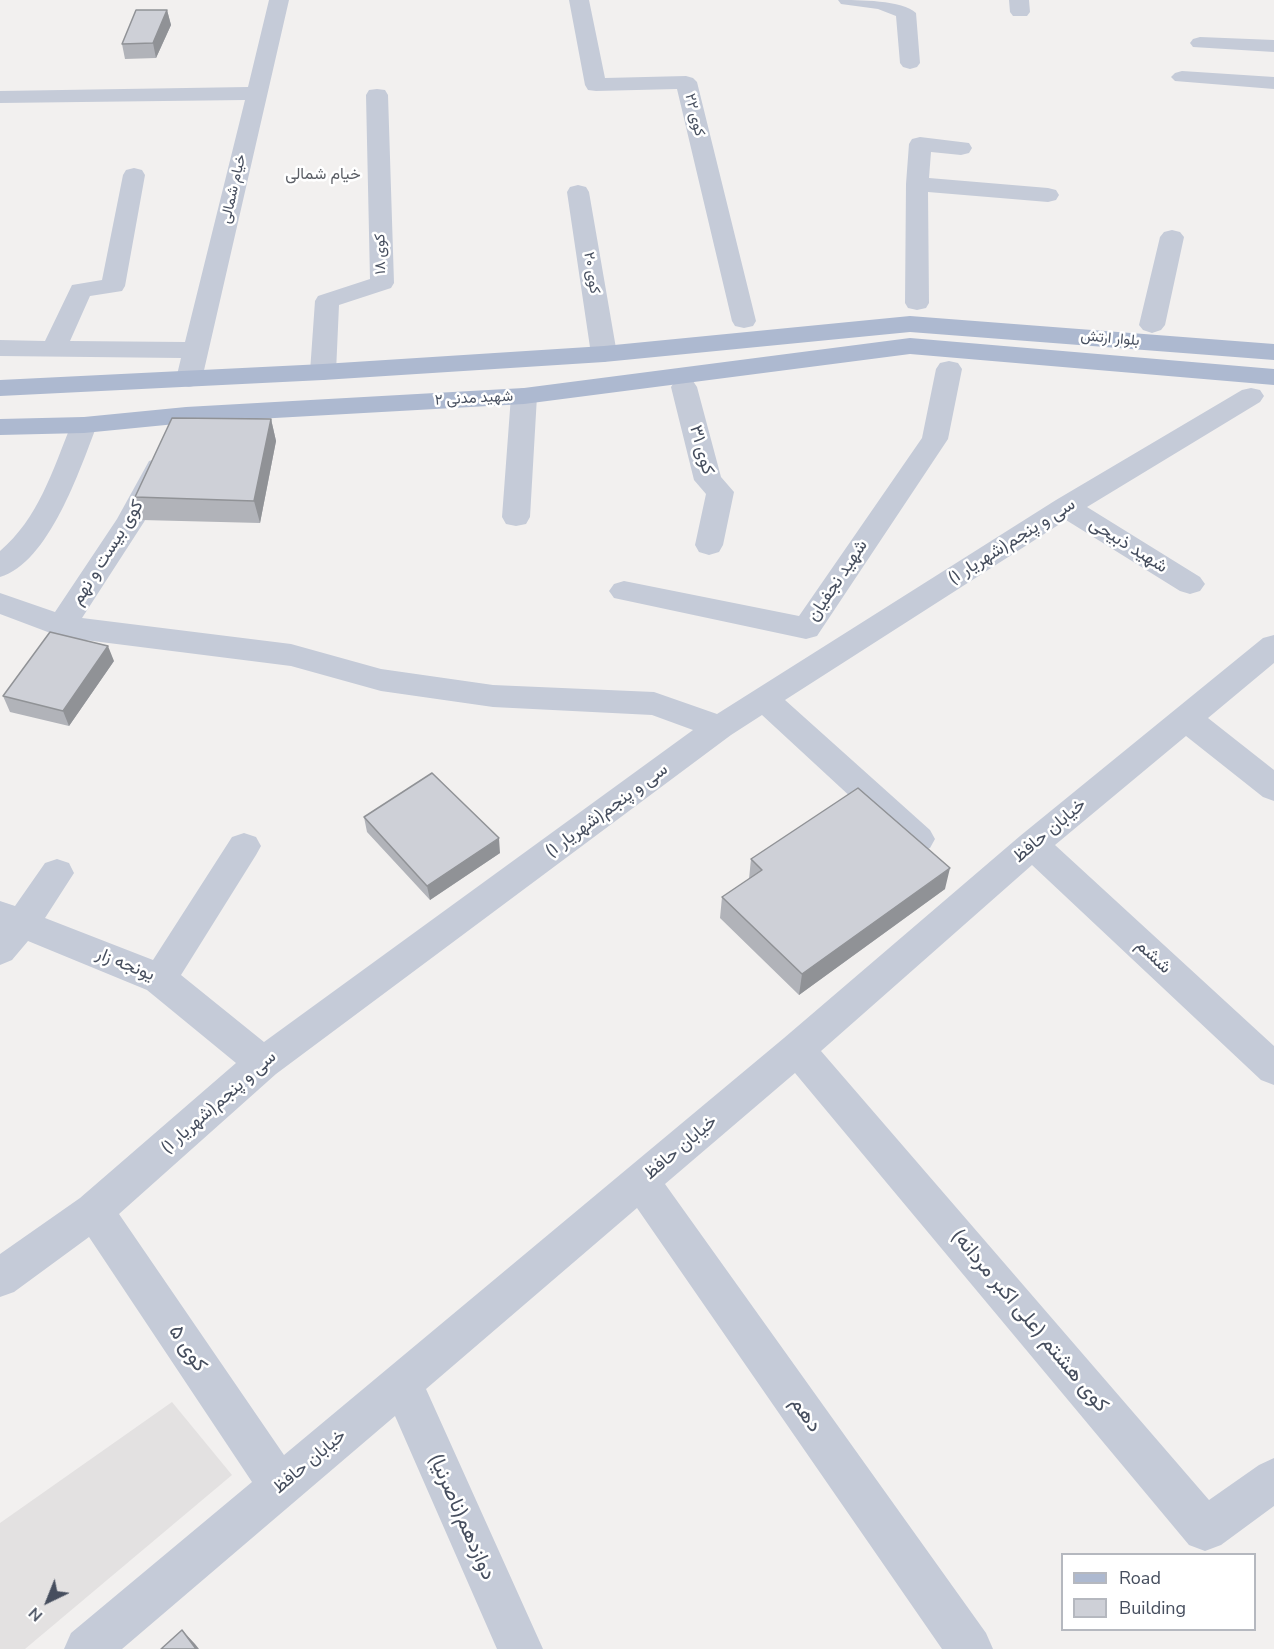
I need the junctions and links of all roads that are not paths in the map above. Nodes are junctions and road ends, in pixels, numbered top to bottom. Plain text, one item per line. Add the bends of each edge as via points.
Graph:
1 (279, 0) edge
2 (579, 0) edge
3 (848, 0) edge
4 (1200, 43) dead end
5 (1274, 46) edge
6 (910, 63) dead end
7 (1182, 77) dead end
8 (1274, 83) edge
9 (257, 93) junction
10 (377, 95) dead end
11 (0, 97) edge
12 (961, 148) dead end
13 (134, 175) dead end
14 (917, 184) junction
15 (578, 192) dead end
16 (1048, 195) dead end
17 (1172, 237) dead end
18 (917, 303) junction
19 (744, 321) junction
20 (1152, 325) junction
21 (1274, 335) edge
22 (0, 348) edge
23 (947, 348) junction
24 (54, 349) junction
25 (196, 350) junction
26 (648, 350) junction
27 (1274, 352) edge
28 (604, 354) junction
29 (323, 372) junction
30 (189, 379) junction
31 (655, 380) junction
32 (684, 387) junction
33 (0, 388) edge
34 (1266, 391) edge
35 (524, 396) junction
36 (186, 415) junction
37 (84, 425) junction
38 (0, 427) edge
39 (1066, 507) junction
40 (516, 517) dead end
41 (709, 545) dead end
42 (0, 567) edge
43 (1190, 584) dead end
44 (624, 591) dead end
45 (0, 603) edge
46 (61, 626) junction
47 (1274, 646) edge
48 (765, 700) junction
49 (1186, 718) junction
50 (720, 728) junction
51 (1274, 788) edge
52 (918, 838) edge
53 (1032, 845) junction
54 (244, 846) dead end
55 (57, 873) dead end
56 (11, 920) edge
57 (0, 951) edge
58 (160, 979) junction
59 (797, 1049) junction
60 (263, 1063) junction
61 (1274, 1069) edge
62 (640, 1182) junction
63 (93, 1211) junction
64 (0, 1278) edge
65 (402, 1384) junction
66 (1274, 1480) edge
67 (280, 1486) junction
68 (87, 1649) edge
69 (520, 1649) edge
70 (970, 1649) edge

1 - 9 street, خیام شمالی
2 - 19 street, کوی ۲۲ via 596,85 686,82
3 - 6 street via 881,3 906,13
4 - 5 street
7 - 8 street
9 - 11 street
9 - 25 street, خیام شمالی
10 - 29 street, کوی ۱۸ via 382,283 327,301
12 - 14 street via 920,144
13 - 24 street via 113,286 81,290
14 - 16 street
14 - 18 street
15 - 28 street, کوی ۲۰
17 - 20 street
18 - 19 main road
18 - 20 main road
19 - 26 main road
20 - 21 main road
22 - 24 street
23 - 26 main road via 910,324
23 - 27 main road, بلوار ارتش
23 - 31 main road, شهید مدنی ۲ via 910,346
23 - 32 main road via 910,368
23 - 34 main road
23 - 44 street, شهید نجفیان via 935,439 806,628
24 - 25 street
25 - 30 street, خیام شمالی
26 - 28 main road
28 - 29 main road
29 - 30 main road
30 - 33 main road
31 - 32 main road
31 - 35 main road, شهید مدنی ۲
32 - 41 street, کوی ۳۱ via 708,480 720,492
34 - 39 street, سی و پنجم(شهریار ۱)
35 - 36 main road, شهید مدنی ۲
35 - 40 street
36 - 37 main road, شهید مدنی ۲
36 - 46 street, کوی بیست و نهم via 130,522
37 - 38 main road, شهید مدنی ۲
37 - 42 street via 40,527
39 - 43 street, شهید ذبیحی
39 - 48 street, سی و پنجم(شهریار ۱)
45 - 46 street
46 - 50 street via 291,655 381,680 492,696 654,704
47 - 49 street, خیابان حافظ
48 - 50 street, سی و پنجم(شهریار ۱)
48 - 52 street
49 - 51 street
49 - 53 street, خیابان حافظ
50 - 60 street, سی و پنجم(شهریار ۱)
53 - 59 street, خیابان حافظ
53 - 61 street, ششم
54 - 58 street
55 - 56 street
56 - 57 street
56 - 58 street, یونجه زار
58 - 60 street, یونجه زار
59 - 62 street, خیابان حافظ
59 - 66 street, کوی هشتم (علی اکبر مردانه) via 1205,1529
60 - 63 street, سی و پنجم(شهریار ۱)
62 - 65 street, خیابان حافظ
62 - 70 street, دهم
63 - 64 street, سی و پنجم(شهریار ۱)
63 - 67 street, کوی ۵
65 - 67 street, خیابان حافظ
65 - 69 street, دوازدهم(ناصرنیا)
67 - 68 street, خیابان حافظ

